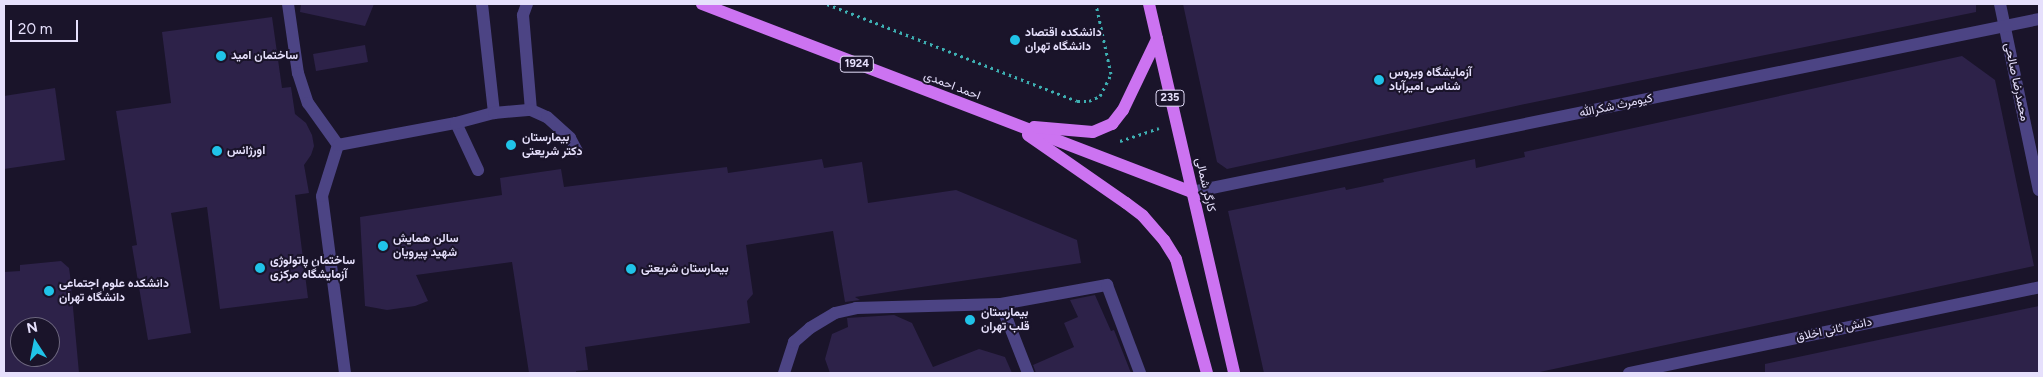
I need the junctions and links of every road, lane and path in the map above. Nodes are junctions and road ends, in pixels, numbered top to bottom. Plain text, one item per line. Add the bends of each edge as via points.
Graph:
1 (288, 4) edge
2 (482, 4) edge
3 (527, 4) edge
4 (702, 4) edge
5 (827, 4) edge
6 (1096, 4) edge
7 (1149, 4) edge
8 (2000, 4) edge
9 (2039, 19) edge
10 (2004, 26) junction
11 (1157, 39) junction
12 (531, 110) junction
13 (494, 113) junction
14 (456, 123) junction
15 (1012, 124) junction
16 (1162, 127) dead end
17 (1115, 143) dead end
18 (338, 145) junction
19 (577, 151) dead end
20 (478, 170) dead end
21 (2039, 190) edge
22 (1192, 192) junction
23 (2039, 287) edge
24 (1001, 304) junction
25 (345, 373) edge
26 (784, 373) edge
27 (1028, 373) edge
28 (1140, 373) edge
29 (1207, 373) edge
30 (1234, 373) edge
31 (1629, 373) edge

1 - 18 street via 298,73 308,103
2 - 13 street
3 - 12 street via 523,15
4 - 15 main road, احمد احمدی / 1924
5 - 6 path via 1077,101 1089,101 1100,96 1111,74
7 - 11 main road, کارگر شمالی / 235
8 - 10 street, محمدرضا صالحی
9 - 10 street, کیومرث شکرالله
10 - 21 street, محمدرضا صالحی
10 - 22 street, کیومرث شکرالله
11 - 15 main road via 1123,110 1104,129 1074,132
11 - 22 main road, کارگر شمالی / 235
12 - 13 street
12 - 19 street via 547,117 570,138
13 - 14 street
14 - 18 street
14 - 20 street
15 - 22 main road, احمد احمدی / 1924
15 - 29 main road via 1143,216 1164,240 1176,259
16 - 17 path
18 - 25 street via 322,196
22 - 30 main road, کارگر شمالی / 235
23 - 31 street, دانش ثانی اخلاق
24 - 26 street via 856,308 835,313 794,342
24 - 27 street
24 - 28 street via 1108,285

